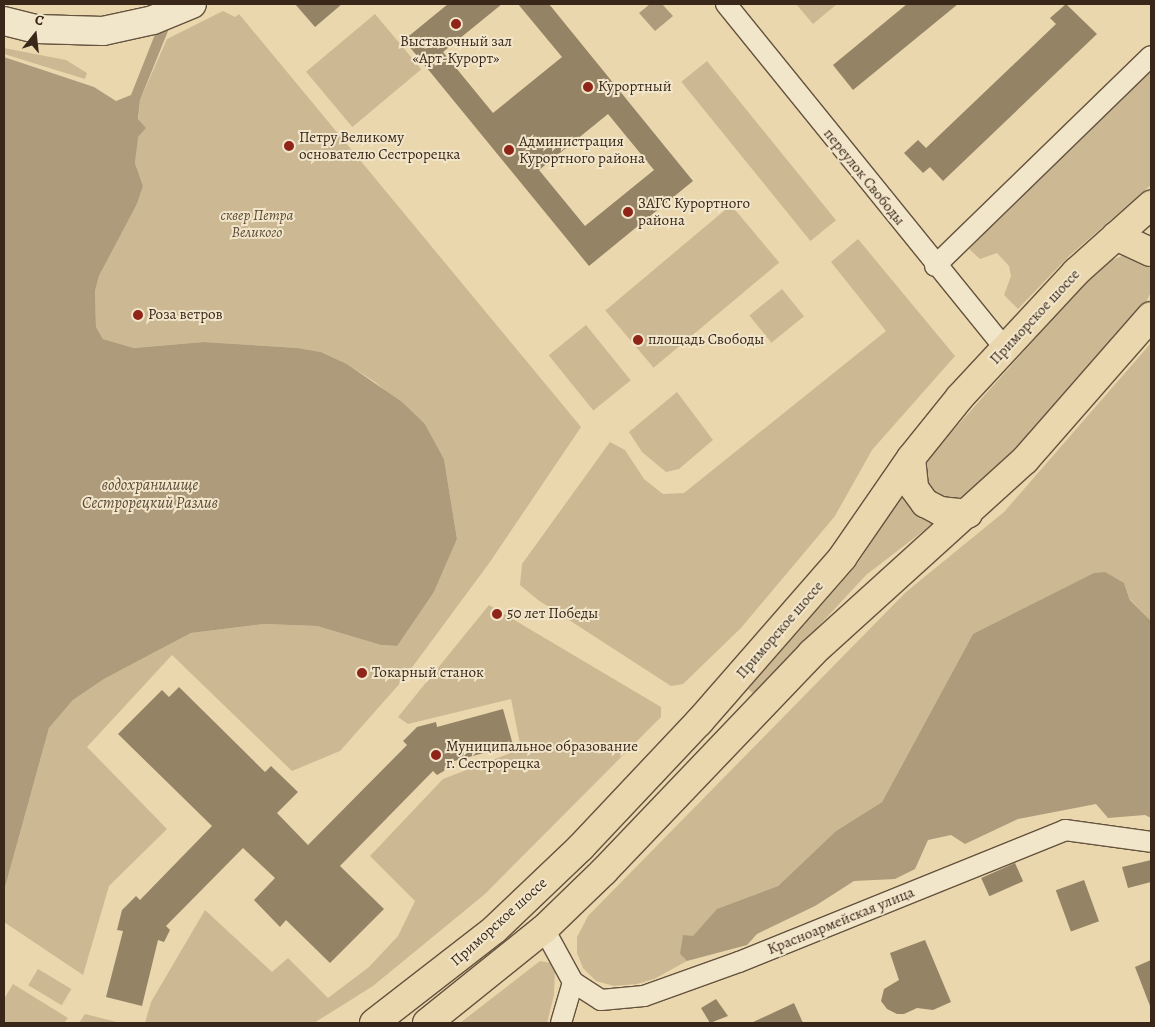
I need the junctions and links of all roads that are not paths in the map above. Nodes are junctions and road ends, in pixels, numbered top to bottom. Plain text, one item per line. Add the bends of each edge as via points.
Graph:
1 (726, 4) edge
2 (191, 5) edge
3 (4, 21) edge
4 (1151, 56) edge
5 (1151, 205) edge
6 (1116, 236) junction
7 (1151, 252) edge
8 (935, 266) junction
9 (1151, 316) edge
10 (1005, 348) junction
11 (910, 458) junction
12 (968, 514) junction
13 (1151, 842) edge
14 (544, 929) junction
15 (573, 982) junction
16 (374, 1023) edge
17 (427, 1023) edge
18 (561, 1023) edge

1 - 8 street, переулок Свободы
2 - 3 main road via 153,20 103,31 37,29
4 - 8 street
5 - 6 highway, Приморское шоссе
6 - 7 highway
6 - 10 highway, Приморское шоссе via 1076,272
8 - 10 street, переулок Свободы
9 - 12 highway, Приморское шоссе via 1037,446
10 - 11 highway, Приморское шоссе
11 - 12 highway via 914,488 925,502 940,511
11 - 16 highway, Приморское шоссе via 842,558 699,722 581,846 495,930
12 - 14 highway, Приморское шоссе via 812,653 671,804
13 - 15 street, Красноармейская улица via 1065,830 739,962 644,996 601,1000
14 - 15 street
14 - 17 highway, Приморское шоссе
15 - 18 street

